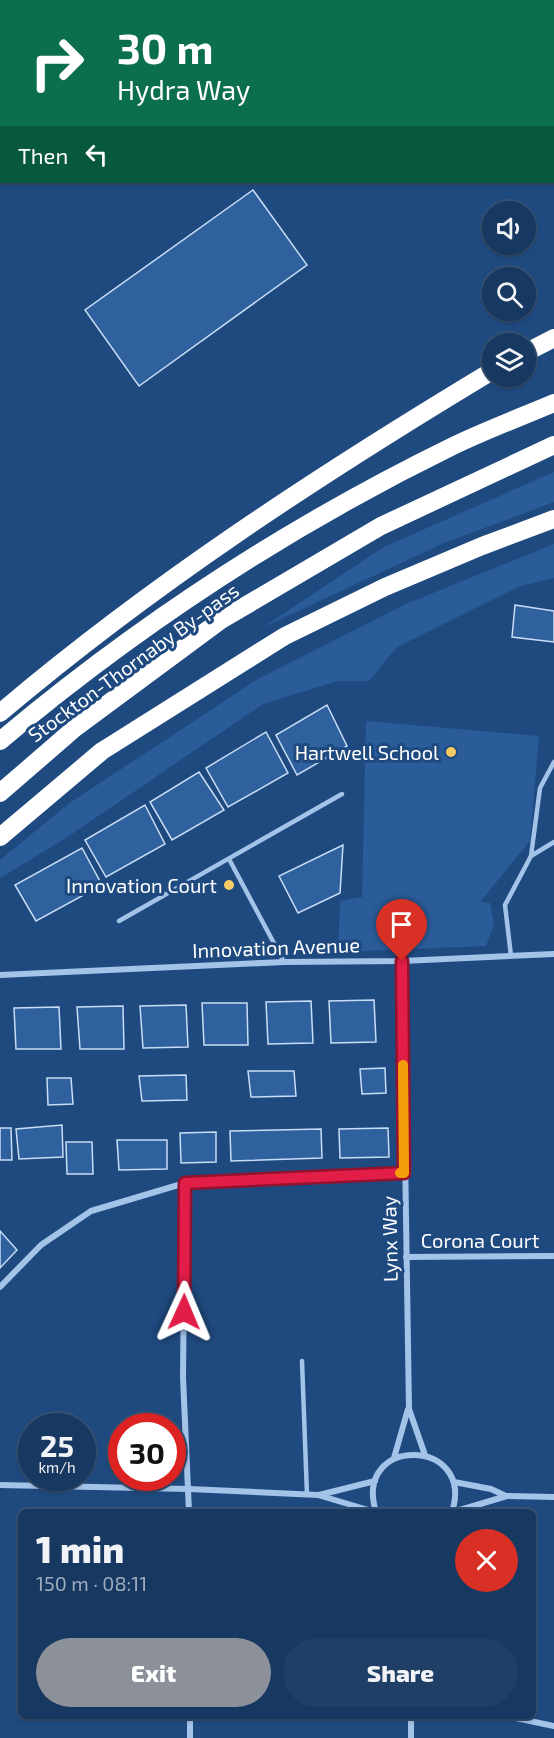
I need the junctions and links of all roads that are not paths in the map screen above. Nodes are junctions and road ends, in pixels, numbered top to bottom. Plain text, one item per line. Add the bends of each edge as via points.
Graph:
1 (554, 338) edge
2 (536, 347) edge
3 (482, 377) edge
4 (554, 403) edge
5 (554, 445) edge
6 (554, 519) edge
7 (0, 713) edge
8 (0, 741) edge
9 (554, 762) edge
10 (0, 793) edge
11 (342, 794) dead end
12 (0, 837) edge
13 (554, 842) edge
14 (531, 856) junction
15 (229, 859) junction
16 (119, 921) dead end
17 (554, 954) edge
18 (511, 956) junction
19 (402, 961) junction
20 (284, 962) junction
21 (0, 975) edge
22 (404, 1173) junction
23 (185, 1183) junction
24 (554, 1256) edge
25 (406, 1257) junction
26 (0, 1287) edge
27 (302, 1361) dead end
28 (409, 1409) junction
29 (425, 1455) junction
30 (394, 1458) junction
31 (375, 1480) junction
32 (454, 1482) junction
33 (0, 1485) edge
34 (189, 1489) junction
35 (307, 1495) junction
36 (318, 1495) junction
37 (507, 1496) junction
38 (554, 1497) edge
39 (189, 1509) edge
40 (365, 1509) edge
41 (375, 1509) edge
42 (454, 1509) edge
43 (463, 1509) edge
44 (189, 1719) edge
45 (411, 1719) edge
46 (520, 1719) edge
47 (554, 1726) edge
48 (190, 1738) edge
49 (411, 1738) edge

1 - 2 highway
3 - 7 highway via 379,439 230,538 48,672
4 - 8 highway, Stockton-Thornaby By-pass via 454,445 357,496 205,587 50,699
5 - 10 highway, Stockton-Thornaby By-pass via 381,526 221,620 75,728
6 - 12 highway via 385,587 285,636 102,751
9 - 14 lane via 540,788
11 - 15 lane
13 - 14 lane
14 - 18 lane via 505,905
15 - 16 lane
15 - 20 lane
17 - 18 street, Innovation Avenue
18 - 19 street, Innovation Avenue
19 - 20 street, Innovation Avenue
19 - 22 street, Lynx Way
20 - 21 street, Innovation Avenue
22 - 23 street
22 - 25 street, Lynx Way
23 - 26 street via 91,1211 41,1245
23 - 34 street via 183,1377
24 - 25 street, Corona Court
25 - 28 street, Lynx Way
27 - 35 lane
28 - 29 street, Lynx Way
28 - 30 street, Lynx Way
29 - 30 street
29 - 32 street via 443,1465
30 - 31 street
31 - 36 street
31 - 41 street
32 - 37 street
32 - 42 street
33 - 34 street
34 - 35 street
34 - 39 street
35 - 36 street
36 - 40 street
37 - 38 street
37 - 43 street
44 - 48 street
45 - 49 street
46 - 47 street

